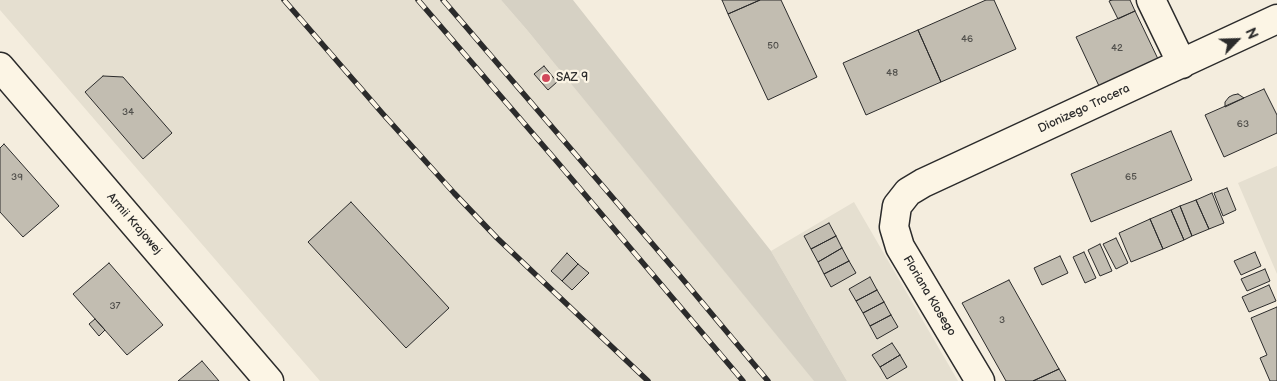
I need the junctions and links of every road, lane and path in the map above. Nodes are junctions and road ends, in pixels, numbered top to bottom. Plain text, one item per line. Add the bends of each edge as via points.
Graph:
1 (1151, 0) edge
2 (1277, 19) edge
3 (1182, 64) junction
4 (0, 67) edge
5 (897, 206) joint
6 (268, 381) edge
7 (980, 381) edge

1 - 3 street
2 - 3 street, Dionizego Trocera
3 - 5 street, Dionizego Trocera via 923,183 908,192
4 - 6 street, Armii Krajowej
5 - 7 street, Floriana Klosego via 894,227 900,247

